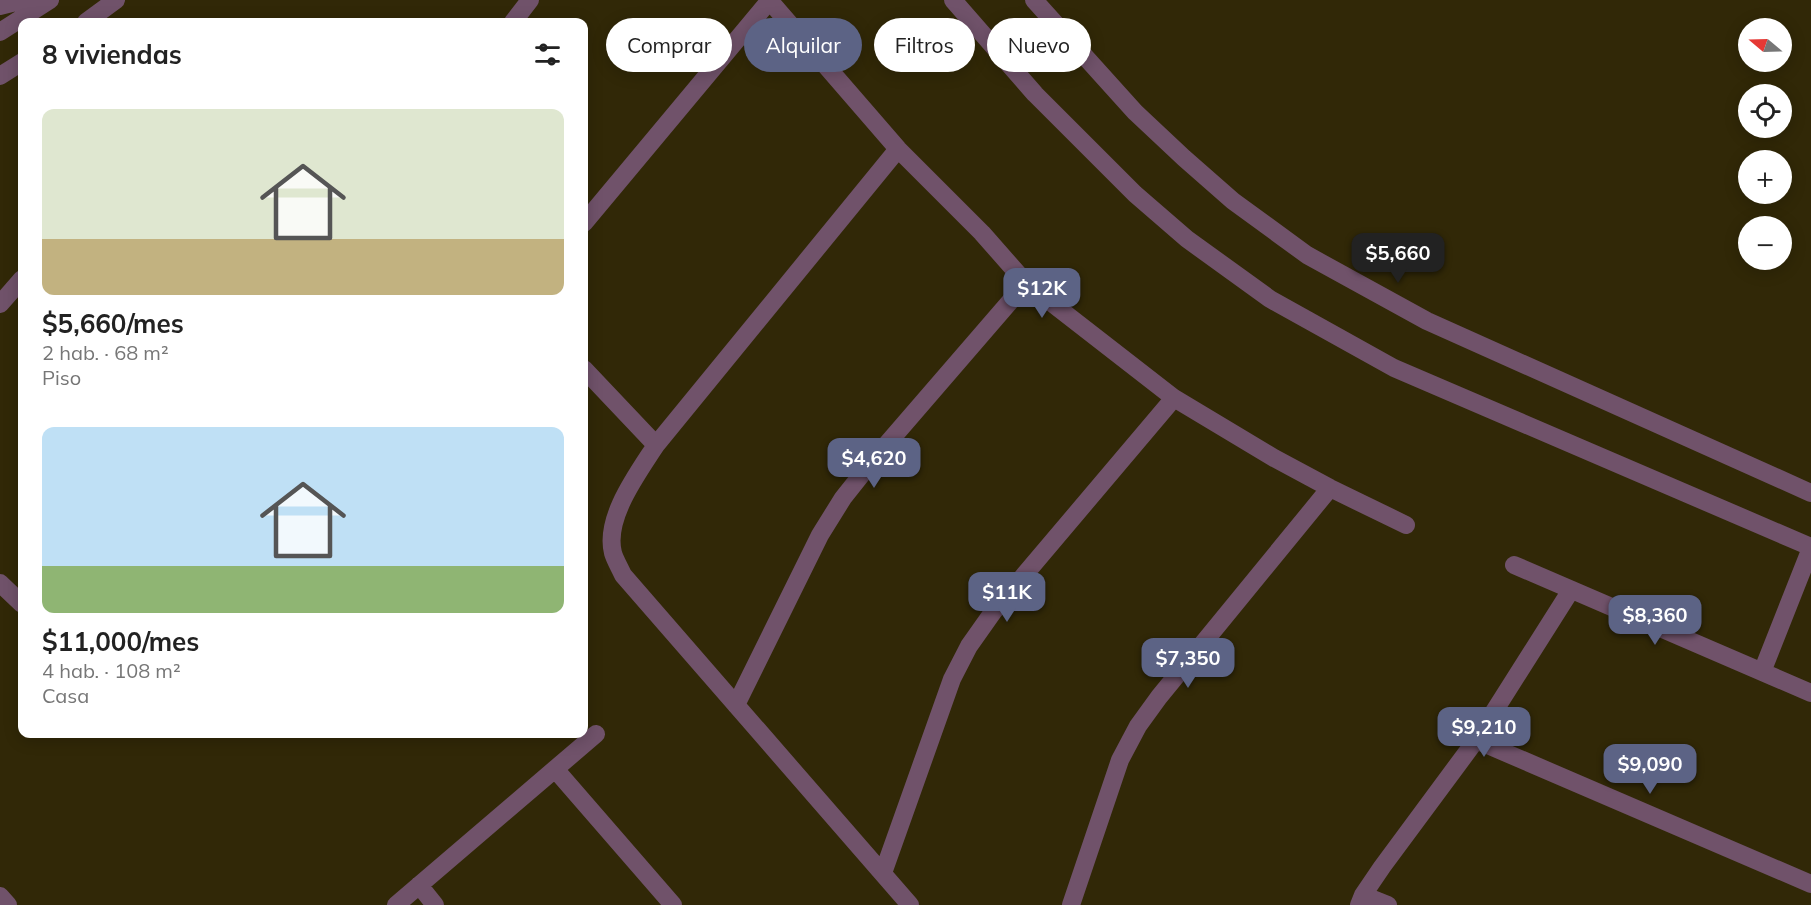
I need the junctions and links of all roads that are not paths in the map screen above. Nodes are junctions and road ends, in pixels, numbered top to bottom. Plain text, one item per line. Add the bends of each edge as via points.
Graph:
1 (24, 0) edge
2 (50, 0) edge
3 (116, 0) edge
4 (530, 0) edge
5 (769, 0) edge
6 (953, 0) edge
7 (1034, 0) edge
8 (0, 6) edge
9 (22, 18) edge
10 (93, 18) edge
11 (516, 18) edge
12 (18, 20) edge
13 (0, 32) edge
14 (18, 65) edge
15 (0, 76) edge
16 (898, 148) junction
17 (588, 218) edge
18 (1026, 283) junction
19 (18, 284) edge
20 (0, 304) edge
21 (588, 373) edge
22 (1174, 398) junction
23 (656, 445) junction
24 (1330, 488) junction
25 (1811, 493) edge
26 (1406, 525) dead end
27 (1811, 548) edge
28 (1514, 566) dead end
29 (0, 583) edge
30 (1571, 590) junction
31 (18, 600) edge
32 (1762, 672) junction
33 (1811, 693) edge
34 (736, 705) junction
35 (596, 734) dead end
36 (1476, 740) junction
37 (555, 769) junction
38 (883, 873) junction
39 (1811, 884) edge
40 (419, 885) junction
41 (0, 896) edge
42 (1361, 900) edge
43 (8, 905) edge
44 (396, 905) edge
45 (435, 905) edge
46 (673, 905) edge
47 (910, 905) edge
48 (1071, 905) edge
49 (1388, 905) edge

1 - 8 street
2 - 9 street
3 - 10 street
4 - 11 street
5 - 16 street
5 - 17 street
6 - 27 street via 1035,94 1135,194 1187,239 1270,299 1394,368
7 - 25 street via 1168,143 1233,201 1307,255 1427,321
12 - 13 street
14 - 15 street
16 - 18 street
16 - 23 street
18 - 22 street
18 - 34 street via 843,498 819,535
19 - 20 street
21 - 23 street
22 - 24 street
22 - 38 street via 993,612 969,646 952,678
23 - 34 street via 619,508 613,530 613,553 623,574
24 - 26 street
24 - 48 street via 1138,726 1120,760
27 - 32 street
28 - 30 street
29 - 31 street
30 - 32 street
30 - 36 street
32 - 33 street
34 - 38 street
35 - 37 street
36 - 39 street
36 - 42 street
37 - 40 street
37 - 46 street
38 - 47 street
40 - 44 street
40 - 45 street
41 - 43 street
42 - 49 street

